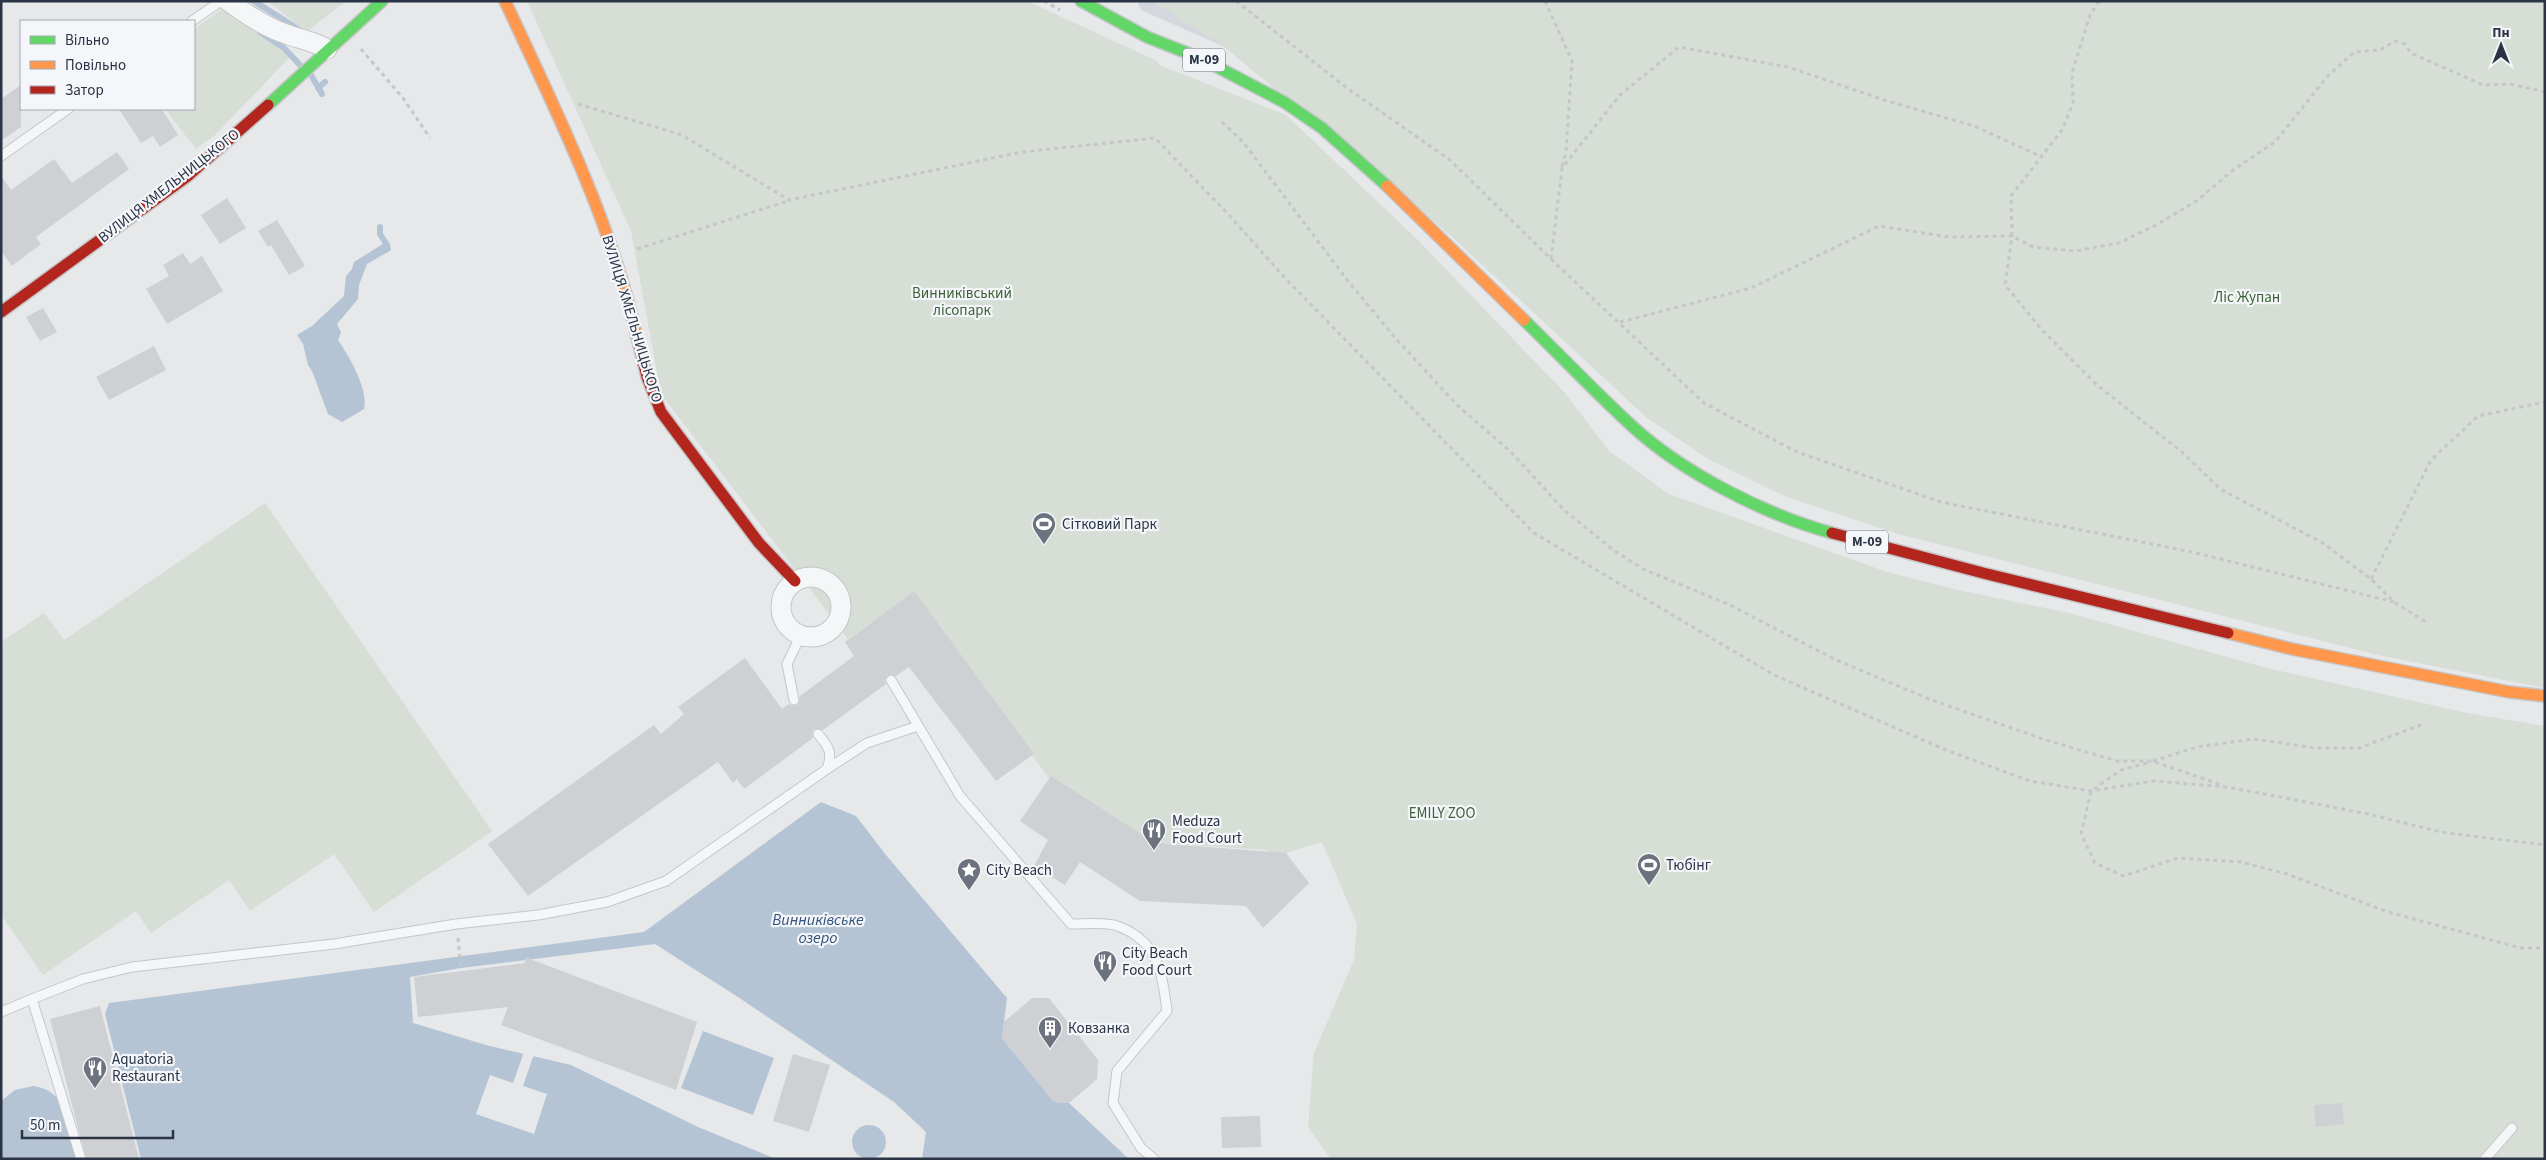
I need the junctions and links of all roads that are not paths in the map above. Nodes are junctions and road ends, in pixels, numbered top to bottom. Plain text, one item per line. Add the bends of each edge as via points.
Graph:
1 (221, 1) edge
2 (228, 1) edge
3 (382, 1) edge
4 (505, 1) edge
5 (1080, 1) edge
6 (193, 20) edge
7 (327, 49) junction
8 (67, 110) edge
9 (1, 156) edge
10 (1, 312) edge
11 (795, 581) junction
12 (801, 636) junction
13 (891, 680) dead end
14 (2545, 696) edge
15 (794, 700) dead end
16 (918, 726) junction
17 (818, 734) dead end
18 (828, 769) junction
19 (32, 999) junction
20 (1, 1012) edge
21 (2512, 1128) dead end
22 (81, 1159) edge
23 (1154, 1159) edge
24 (2485, 1159) edge

1 - 6 lane
2 - 7 street via 262,24
3 - 7 main road, ВУЛИЦЯ ХМЕЛЬНИЦЬКОГО
4 - 11 main road, ВУЛИЦЯ ХМЕЛЬНИЦЬКОГО via 573,150 615,256 651,392 661,412 760,543
5 - 14 main road, М-09 via 1147,37 1243,79 1322,128 1396,195 1633,427 1674,459 1717,485 1826,531 1992,575 2292,649 2509,692
7 - 10 main road, ВУЛИЦЯ ХМЕЛЬНИЦЬКОГО via 189,175
8 - 9 lane
11 - 12 street via 787,590 781,607 786,624
11 - 12 street via 811,577 829,583 839,598 841,608 838,620 828,631 820,636
12 - 15 lane via 787,664
13 - 16 lane
16 - 18 lane via 867,743
16 - 23 lane via 960,796 1071,924 1113,925 1148,944 1162,979 1166,1011 1117,1071 1113,1103 1141,1148
17 - 18 lane via 830,748
18 - 19 lane via 666,882 607,902 334,944 132,967 83,979
19 - 20 lane
19 - 22 lane
21 - 24 lane

